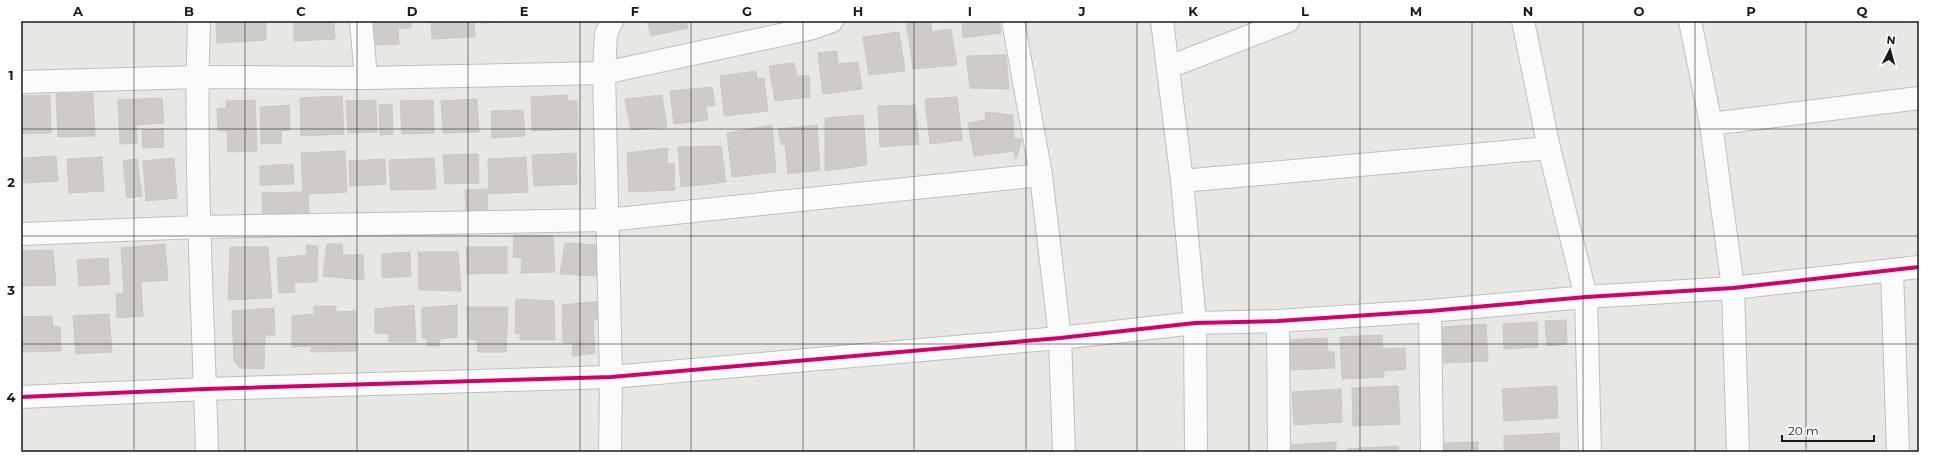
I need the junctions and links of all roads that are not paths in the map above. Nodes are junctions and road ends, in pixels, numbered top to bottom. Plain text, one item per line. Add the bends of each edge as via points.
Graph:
1 (199, 21) edge
2 (361, 21) edge
3 (612, 21) edge
4 (832, 21) edge
5 (1013, 21) edge
6 (1162, 21) edge
7 (1288, 21) edge
8 (1523, 21) edge
9 (1690, 21) edge
10 (1169, 67) junction
11 (604, 73) junction
12 (197, 78) junction
13 (366, 78) junction
14 (21, 82) edge
15 (1919, 98) edge
16 (1711, 124) junction
17 (1549, 148) junction
18 (1041, 175) junction
19 (1182, 181) junction
20 (607, 220) junction
21 (198, 227) junction
22 (21, 234) edge
23 (1919, 267) edge
24 (1892, 270) junction
25 (1733, 288) junction
26 (1586, 297) junction
27 (1430, 312) junction
28 (1278, 321) junction
29 (1195, 323) junction
30 (1060, 338) junction
31 (611, 377) junction
32 (205, 388) junction
33 (21, 397) edge
34 (207, 452) edge
35 (610, 452) edge
36 (1064, 452) edge
37 (1196, 452) edge
38 (1279, 452) edge
39 (1432, 452) edge
40 (1590, 452) edge
41 (1738, 452) edge
42 (1898, 452) edge

1 - 12 street
2 - 13 street
3 - 11 street via 606,34
4 - 11 street via 813,28
5 - 18 street
6 - 10 street
7 - 10 street
8 - 17 street
9 - 16 street
10 - 19 street
11 - 13 street
11 - 20 street
12 - 13 street
12 - 14 street
12 - 21 street
15 - 16 street
16 - 25 street
17 - 19 street
17 - 26 street
18 - 20 street
18 - 30 street
19 - 29 street
20 - 21 street
20 - 31 street
21 - 22 street
21 - 32 street
23 - 24 street
24 - 25 street
24 - 42 street
25 - 26 street
25 - 41 street
26 - 27 street
26 - 40 street
27 - 28 street
27 - 39 street
28 - 29 street
28 - 38 street
29 - 30 street
29 - 37 street
30 - 31 street
30 - 36 street
31 - 32 street
31 - 35 street
32 - 33 street
32 - 34 street

